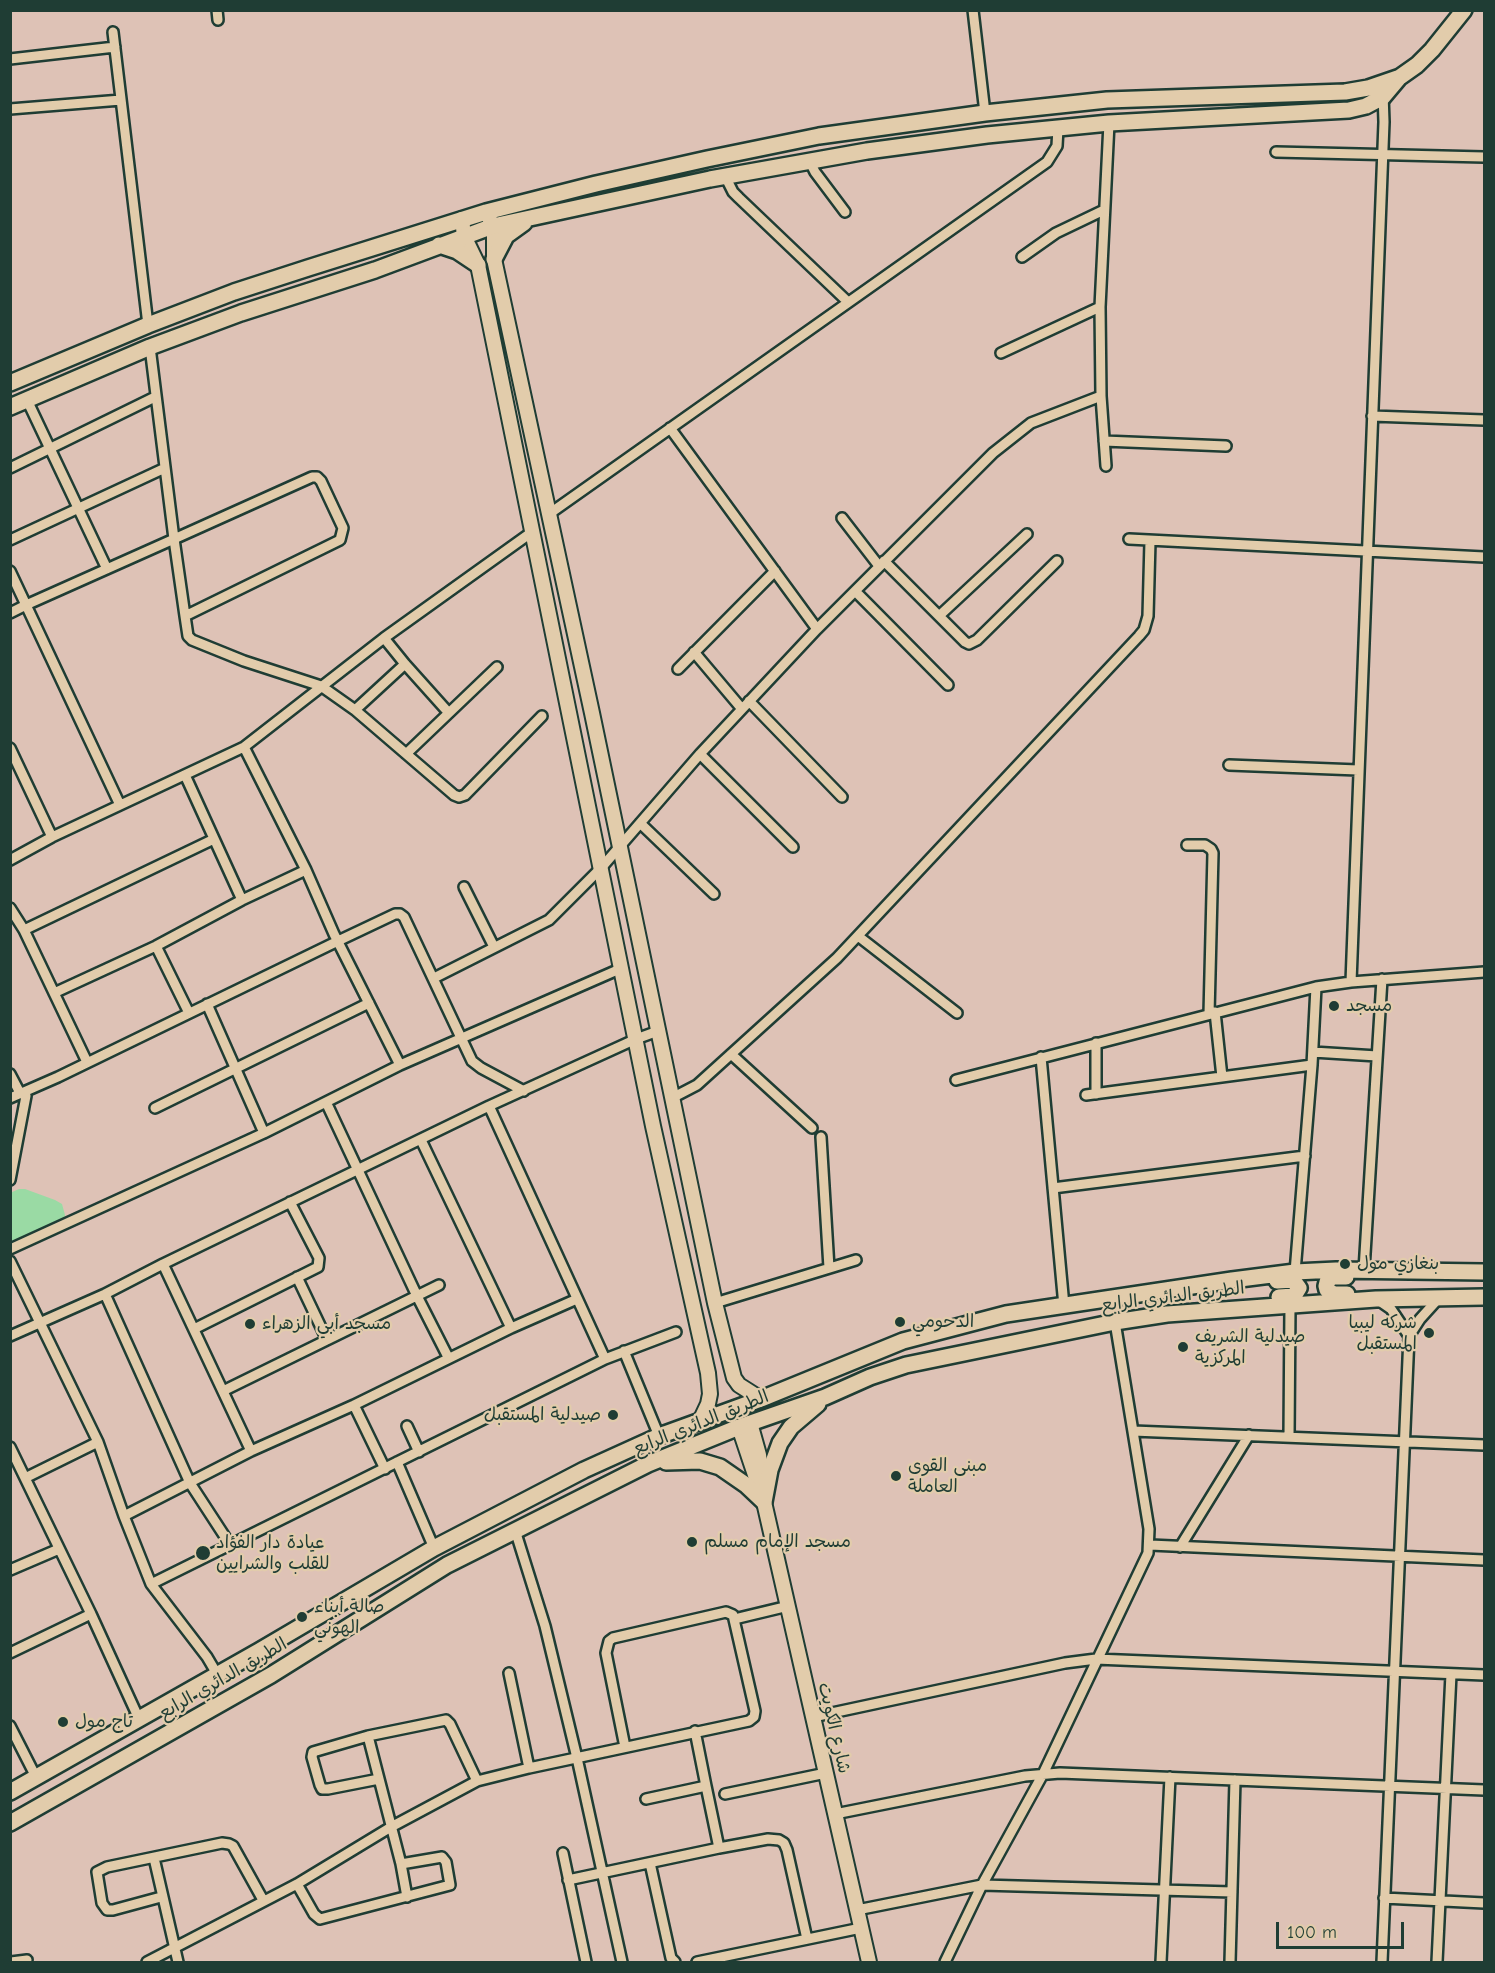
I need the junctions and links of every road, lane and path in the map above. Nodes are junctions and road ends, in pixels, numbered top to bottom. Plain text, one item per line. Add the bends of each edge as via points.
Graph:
1 (973, 10) edge
2 (1460, 12) edge
3 (113, 32) dead end
4 (115, 47) junction
5 (10, 59) edge
6 (1382, 90) junction
7 (121, 100) junction
8 (10, 109) edge
9 (985, 113) junction
10 (1109, 123) junction
11 (1058, 128) junction
12 (1276, 152) dead end
13 (1383, 155) junction
14 (1485, 158) edge
15 (809, 160) junction
16 (725, 176) junction
17 (1104, 210) junction
18 (845, 212) dead end
19 (530, 218) junction
20 (462, 219) junction
21 (489, 219) junction
22 (464, 236) junction
23 (439, 245) junction
24 (1022, 257) dead end
25 (494, 259) junction
26 (478, 265) junction
27 (848, 302) junction
28 (1100, 307) junction
29 (148, 325) junction
30 (150, 347) junction
31 (1001, 353) dead end
32 (10, 383) edge
33 (1101, 396) junction
34 (155, 397) junction
35 (27, 400) junction
36 (10, 407) edge
37 (1372, 416) junction
38 (1485, 420) edge
39 (670, 428) junction
40 (1104, 441) junction
41 (1226, 446) dead end
42 (50, 448) junction
43 (1106, 466) dead end
44 (10, 468) edge
45 (165, 468) junction
46 (79, 508) junction
47 (549, 514) junction
48 (842, 518) dead end
49 (532, 532) junction
50 (1027, 534) dead end
51 (174, 539) junction
52 (1129, 539) dead end
53 (10, 540) edge
54 (1150, 541) junction
55 (1367, 551) junction
56 (1485, 556) edge
57 (1057, 561) dead end
58 (881, 563) junction
59 (107, 569) junction
60 (10, 571) edge
61 (775, 571) junction
62 (855, 591) junction
63 (26, 605) junction
64 (10, 613) edge
65 (185, 616) junction
66 (939, 616) junction
67 (817, 629) junction
68 (384, 638) junction
69 (694, 652) junction
70 (405, 664) junction
71 (497, 668) dead end
72 (678, 669) dead end
73 (948, 685) dead end
74 (321, 686) junction
75 (749, 701) junction
76 (742, 709) junction
77 (355, 710) junction
78 (448, 712) junction
79 (542, 716) dead end
80 (244, 747) junction
81 (10, 748) edge
82 (406, 754) junction
83 (700, 754) junction
84 (1229, 765) dead end
85 (1358, 770) junction
86 (185, 775) junction
87 (842, 797) dead end
88 (120, 805) junction
89 (640, 823) junction
90 (52, 837) junction
91 (214, 839) junction
92 (1187, 845) dead end
93 (619, 847) junction
94 (793, 847) dead end
95 (10, 860) edge
96 (602, 867) junction
97 (306, 870) junction
98 (464, 887) dead end
99 (714, 894) dead end
100 (242, 900) junction
101 (10, 908) edge
102 (24, 930) junction
103 (858, 936) junction
104 (338, 941) junction
105 (156, 946) junction
106 (494, 947) junction
107 (622, 968) junction
108 (1485, 972) edge
109 (434, 978) junction
110 (1382, 979) junction
111 (1352, 982) junction
112 (1316, 987) junction
113 (54, 993) junction
114 (369, 1003) junction
115 (207, 1004) junction
116 (957, 1012) dead end
117 (189, 1013) junction
118 (1212, 1013) junction
119 (658, 1031) junction
120 (461, 1039) junction
121 (636, 1039) junction
122 (1096, 1043) junction
123 (1313, 1052) junction
124 (731, 1054) junction
125 (1377, 1056) junction
126 (1041, 1057) junction
127 (87, 1062) junction
128 (400, 1065) junction
129 (1312, 1065) junction
130 (235, 1068) junction
131 (10, 1074) edge
132 (1222, 1077) junction
133 (956, 1080) dead end
134 (524, 1091) junction
135 (20, 1093) junction
136 (10, 1098) edge
137 (672, 1098) junction
138 (326, 1102) junction
139 (489, 1106) junction
140 (155, 1108) dead end
141 (812, 1128) dead end
142 (264, 1133) junction
143 (821, 1137) dead end
144 (421, 1140) junction
145 (1305, 1155) junction
146 (357, 1171) junction
147 (10, 1180) edge
148 (1053, 1188) junction
149 (290, 1202) junction
150 (10, 1249) edge
151 (856, 1260) dead end
152 (10, 1261) edge
153 (163, 1264) junction
154 (829, 1268) junction
155 (1364, 1270) junction
156 (1429, 1270) junction
157 (1295, 1272) junction
158 (1485, 1272) edge
159 (297, 1277) junction
160 (1232, 1280) junction
161 (439, 1285) dead end
162 (105, 1294) junction
163 (417, 1296) junction
164 (1441, 1297) junction
165 (1485, 1297) edge
166 (1417, 1298) junction
167 (577, 1299) junction
168 (1376, 1299) junction
169 (715, 1303) junction
170 (1290, 1305) junction
171 (1064, 1306) junction
172 (1186, 1312) junction
173 (41, 1322) junction
174 (1114, 1322) junction
175 (511, 1328) junction
176 (194, 1329) junction
177 (676, 1332) dead end
178 (10, 1336) edge
179 (1409, 1336) junction
180 (327, 1340) junction
181 (624, 1351) junction
182 (448, 1357) junction
183 (605, 1359) junction
184 (223, 1391) junction
185 (825, 1397) junction
186 (761, 1399) junction
187 (354, 1405) junction
188 (700, 1421) junction
189 (744, 1425) junction
190 (407, 1426) dead end
191 (1133, 1431) junction
192 (659, 1436) junction
193 (1249, 1436) junction
194 (1289, 1437) junction
195 (98, 1442) junction
196 (1404, 1442) junction
197 (1485, 1445) edge
198 (10, 1447) edge
199 (251, 1451) junction
200 (418, 1452) junction
201 (397, 1462) junction
202 (648, 1464) junction
203 (385, 1469) junction
204 (25, 1478) junction
205 (190, 1483) junction
206 (764, 1502) junction
207 (124, 1516) junction
208 (515, 1530) junction
209 (1150, 1545) junction
210 (231, 1546) junction
211 (1180, 1546) junction
212 (434, 1548) junction
213 (59, 1549) junction
214 (1399, 1556) junction
215 (1485, 1560) edge
216 (10, 1570) edge
217 (151, 1584) junction
218 (788, 1606) junction
219 (92, 1614) junction
220 (734, 1619) junction
221 (259, 1651) junction
222 (10, 1653) edge
223 (1096, 1659) junction
224 (1394, 1672) junction
225 (219, 1673) junction
226 (509, 1674) dead end
227 (1451, 1674) junction
228 (271, 1675) junction
229 (1485, 1675) edge
230 (236, 1695) junction
231 (813, 1717) junction
232 (139, 1719) junction
233 (10, 1726) edge
234 (695, 1731) junction
235 (368, 1736) junction
236 (625, 1747) junction
237 (577, 1758) junction
238 (529, 1768) junction
239 (826, 1773) junction
240 (1043, 1774) junction
241 (36, 1777) junction
242 (1170, 1777) junction
243 (379, 1779) junction
244 (1235, 1780) junction
245 (477, 1781) junction
246 (706, 1786) junction
247 (1389, 1786) junction
248 (1445, 1788) junction
249 (1485, 1790) edge
250 (10, 1792) edge
251 (725, 1794) dead end
252 (646, 1799) dead end
253 (835, 1814) junction
254 (10, 1823) edge
255 (391, 1827) junction
256 (719, 1848) junction
257 (563, 1853) dead end
258 (154, 1858) junction
259 (650, 1863) junction
260 (401, 1864) junction
261 (602, 1872) junction
262 (568, 1880) junction
263 (297, 1884) junction
264 (982, 1885) junction
265 (1165, 1890) junction
266 (1232, 1892) junction
267 (161, 1897) junction
268 (407, 1897) junction
269 (1384, 1898) junction
270 (263, 1900) junction
271 (1440, 1901) junction
272 (1485, 1903) edge
273 (857, 1910) junction
274 (861, 1928) junction
275 (807, 1939) junction
276 (173, 1948) junction
277 (27, 1960) dead end
278 (11, 1962) edge
279 (147, 1962) edge
280 (178, 1962) edge
281 (586, 1962) edge
282 (622, 1962) edge
283 (675, 1962) edge
284 (697, 1962) edge
285 (869, 1962) edge
286 (945, 1962) edge
287 (1161, 1962) edge
288 (1230, 1962) edge
289 (1382, 1962) edge
290 (1437, 1962) edge

1 - 9 street
2 - 6 main road via 1432,50
3 - 4 street
4 - 5 street
4 - 7 street
6 - 9 main road via 1107,100
6 - 10 main road via 1366,106 1348,110
6 - 13 street
7 - 8 street
7 - 29 street
9 - 21 main road via 819,136 596,184
10 - 11 main road
10 - 17 street
11 - 15 main road
11 - 27 street via 1057,146 1047,162
12 - 13 street
13 - 14 street
13 - 37 street
15 - 16 main road
15 - 18 street
16 - 19 main road
16 - 27 street via 733,192
17 - 24 street via 1056,233
17 - 28 street
19 - 21 main road
19 - 25 main road via 506,236
20 - 21 main road
20 - 22 main road
20 - 29 main road via 234,292
21 - 22 main road
21 - 25 main road via 495,238
22 - 23 main road
22 - 26 main road
23 - 26 main road
23 - 30 main road
25 - 26 main road via 485,258
25 - 47 main road
26 - 49 main road
27 - 39 street
28 - 31 street
28 - 33 street
29 - 32 main road
30 - 34 street
30 - 35 main road
33 - 40 street
33 - 58 street via 1047,416 1017,433
34 - 42 street
34 - 45 street
35 - 36 main road
35 - 42 street
37 - 38 street
37 - 55 street
39 - 47 street
39 - 61 street
40 - 41 street
40 - 43 street
42 - 44 street
42 - 46 street
45 - 46 street
45 - 51 street
46 - 53 street
46 - 59 street
47 - 93 main road
48 - 58 street
49 - 68 street
49 - 96 main road
50 - 66 street
51 - 59 street
51 - 65 street
51 - 65 street via 312,477 321,481 343,528 340,540
52 - 54 street
54 - 55 street
54 - 103 street via 1148,616 1144,630
55 - 56 street
55 - 85 street
57 - 66 street via 974,643 965,642
58 - 62 street
58 - 66 street
59 - 63 street
60 - 63 street
61 - 67 street
61 - 69 street
62 - 67 street
62 - 73 street
63 - 64 street
63 - 88 street
65 - 74 street via 189,636 197,644
67 - 75 street
68 - 70 street
68 - 74 street
69 - 72 street
69 - 76 street
70 - 77 street
70 - 78 street
71 - 78 street
74 - 77 street
74 - 80 street
75 - 76 street
75 - 87 street
76 - 83 street
77 - 82 street
78 - 82 street
79 - 82 street via 459,797
80 - 86 street
80 - 97 street
81 - 90 street
83 - 89 street
83 - 94 street
84 - 85 street
85 - 111 street
86 - 88 street
86 - 91 street
88 - 90 street
89 - 93 street
89 - 99 street
90 - 95 street
91 - 100 street
91 - 102 street
92 - 118 street via 1205,845 1213,853
93 - 96 street
93 - 119 main road
96 - 106 street via 542,925
96 - 107 main road
97 - 100 street
97 - 104 street
98 - 106 street
100 - 105 street
101 - 102 street
102 - 113 street
103 - 116 street
103 - 124 street
104 - 109 street via 400,914
104 - 114 street
104 - 115 street
105 - 113 street
105 - 117 street
106 - 109 street
107 - 120 street
107 - 121 main road
108 - 110 street
109 - 120 street
110 - 111 street
110 - 125 street
111 - 112 street
112 - 118 street
112 - 123 street
113 - 127 street
114 - 128 street
114 - 130 street
115 - 117 street
115 - 130 street
117 - 127 street
118 - 122 street
118 - 132 street
119 - 121 street
119 - 137 main road
120 - 128 street
120 - 134 street via 476,1065
121 - 134 street
121 - 188 main road via 708,1373 710,1394
122 - 126 street
122 - 132 street via 1091,1094
123 - 125 street
123 - 129 street
124 - 137 street via 697,1085
124 - 141 street
125 - 155 street
126 - 133 street
126 - 148 street
127 - 135 street
128 - 138 street
129 - 132 street
129 - 145 street
130 - 140 street
130 - 142 street
131 - 135 street
134 - 139 street
135 - 136 street
135 - 147 street via 26,1096 26,1102
137 - 169 main road
138 - 142 street
138 - 146 street
139 - 144 street
139 - 167 street
142 - 150 street
143 - 154 street
144 - 146 street
144 - 175 street
145 - 148 street
145 - 157 street
146 - 149 street
146 - 163 street
148 - 171 street
149 - 153 street
149 - 159 street via 320,1262 318,1267
151 - 154 street
152 - 173 street
153 - 162 street
153 - 176 street
154 - 169 street
155 - 156 main road, الطريق الدائري الرابع
155 - 157 main road, الطريق الدائري الرابع
156 - 158 main road, الطريق الدائري الرابع
156 - 166 main road via 1401,1278 1332,1277 1326,1286 1334,1294 1404,1291
157 - 160 main road, الطريق الدائري الرابع
159 - 176 street
159 - 180 street
160 - 171 main road, الطريق الدائري الرابع
160 - 172 main road via 1245,1284 1293,1280 1299,1288 1294,1296 1216,1300
161 - 163 street
162 - 173 street
162 - 205 street
163 - 180 street
163 - 182 street
164 - 165 main road, الطريق الدائري الرابع
164 - 166 main road, الطريق الدائري الرابع
164 - 179 street
166 - 168 main road, الطريق الدائري الرابع
167 - 175 street
167 - 183 street
168 - 170 main road, الطريق الدائري الرابع
168 - 179 street via 1390,1309
169 - 186 main road via 734,1378
170 - 172 main road, الطريق الدائري الرابع
170 - 194 street
171 - 186 main road, الطريق الدائري الرابع via 1006,1314 903,1341
172 - 174 main road, الطريق الدائري الرابع
173 - 178 street
173 - 195 street
174 - 185 main road, الطريق الدائري الرابع via 906,1365
174 - 191 street
175 - 182 street
176 - 184 street
177 - 181 street
179 - 196 street
180 - 184 street
181 - 183 street
181 - 192 street
182 - 187 street
183 - 200 street
184 - 199 street
185 - 189 main road, الطريق الدائري الرابع
185 - 206 main road via 791,1427 780,1443
186 - 188 main road, الطريق الدائري الرابع
187 - 199 street
187 - 203 street
188 - 192 main road, الطريق الدائري الرابع
189 - 202 main road, الطريق الدائري الرابع
189 - 206 main road, شارع الكويت
190 - 200 street
191 - 193 street
191 - 209 street
192 - 212 main road, الطريق الدائري الرابع
193 - 194 street
193 - 211 street
194 - 196 street
195 - 204 street
195 - 207 street
196 - 197 street
196 - 214 street
198 - 204 street
199 - 205 street
200 - 201 street
201 - 203 street
201 - 212 street
202 - 206 main road via 689,1460 710,1463 730,1472
202 - 208 main road, الطريق الدائري الرابع
203 - 210 street
204 - 213 street
205 - 207 street
205 - 210 street
206 - 218 main road, شارع الكويت
207 - 217 street
208 - 228 main road, الطريق الدائري الرابع via 447,1565
208 - 237 street via 545,1626
209 - 211 street
209 - 223 street
210 - 217 street
211 - 214 street
212 - 221 main road, الطريق الدائري الرابع
213 - 216 street
213 - 219 street
214 - 215 street
214 - 224 street
217 - 225 street
218 - 220 street
218 - 231 main road, شارع الكويت
219 - 222 street
219 - 232 street
220 - 234 street via 754,1718
220 - 236 street via 726,1612 609,1641 606,1653
221 - 225 main road, الطريق الدائري الرابع
221 - 228 main road via 262,1665
223 - 224 street
223 - 231 street
223 - 240 street
224 - 227 street
224 - 247 street
225 - 230 main road via 231,1682
225 - 232 main road, الطريق الدائري الرابع
226 - 238 street
227 - 229 street
227 - 248 street
228 - 230 main road, الطريق الدائري الرابع
230 - 254 main road, الطريق الدائري الرابع
231 - 239 main road, شارع الكويت
232 - 241 main road, الطريق الدائري الرابع
233 - 241 street
234 - 236 street
234 - 246 street
235 - 243 street
235 - 243 street via 313,1752 317,1776 325,1789
235 - 245 street via 446,1720
236 - 237 street
237 - 238 street
237 - 261 street
238 - 245 street
239 - 251 street
239 - 253 main road, شارع الكويت
240 - 242 street
240 - 253 street
240 - 264 street
241 - 250 main road, الطريق الدائري الرابع
242 - 244 street
242 - 265 street
243 - 255 street
244 - 247 street
244 - 266 street
245 - 255 street
246 - 252 street
246 - 256 street
247 - 248 street
247 - 269 street
248 - 249 street
248 - 271 street
253 - 273 main road, شارع الكويت
255 - 260 street
255 - 263 street
256 - 259 street
256 - 275 street via 768,1839 784,1843
257 - 262 street
258 - 267 street
258 - 267 street via 102,1868 97,1876 107,1910
258 - 270 street via 222,1843 231,1845
259 - 261 street
259 - 283 street
260 - 268 street
260 - 268 street via 442,1857 450,1881 447,1887
261 - 262 street
261 - 282 street
262 - 281 street
263 - 268 street via 318,1919
263 - 270 street
264 - 265 street
264 - 273 street
264 - 286 street
265 - 266 street
265 - 287 street
266 - 288 street
267 - 276 street
269 - 271 street
269 - 289 street
270 - 276 street
271 - 272 street
271 - 290 street
273 - 274 main road, شارع الكويت
274 - 275 street
274 - 285 main road, شارع الكويت
275 - 284 street
276 - 279 street
276 - 280 street
277 - 278 street

